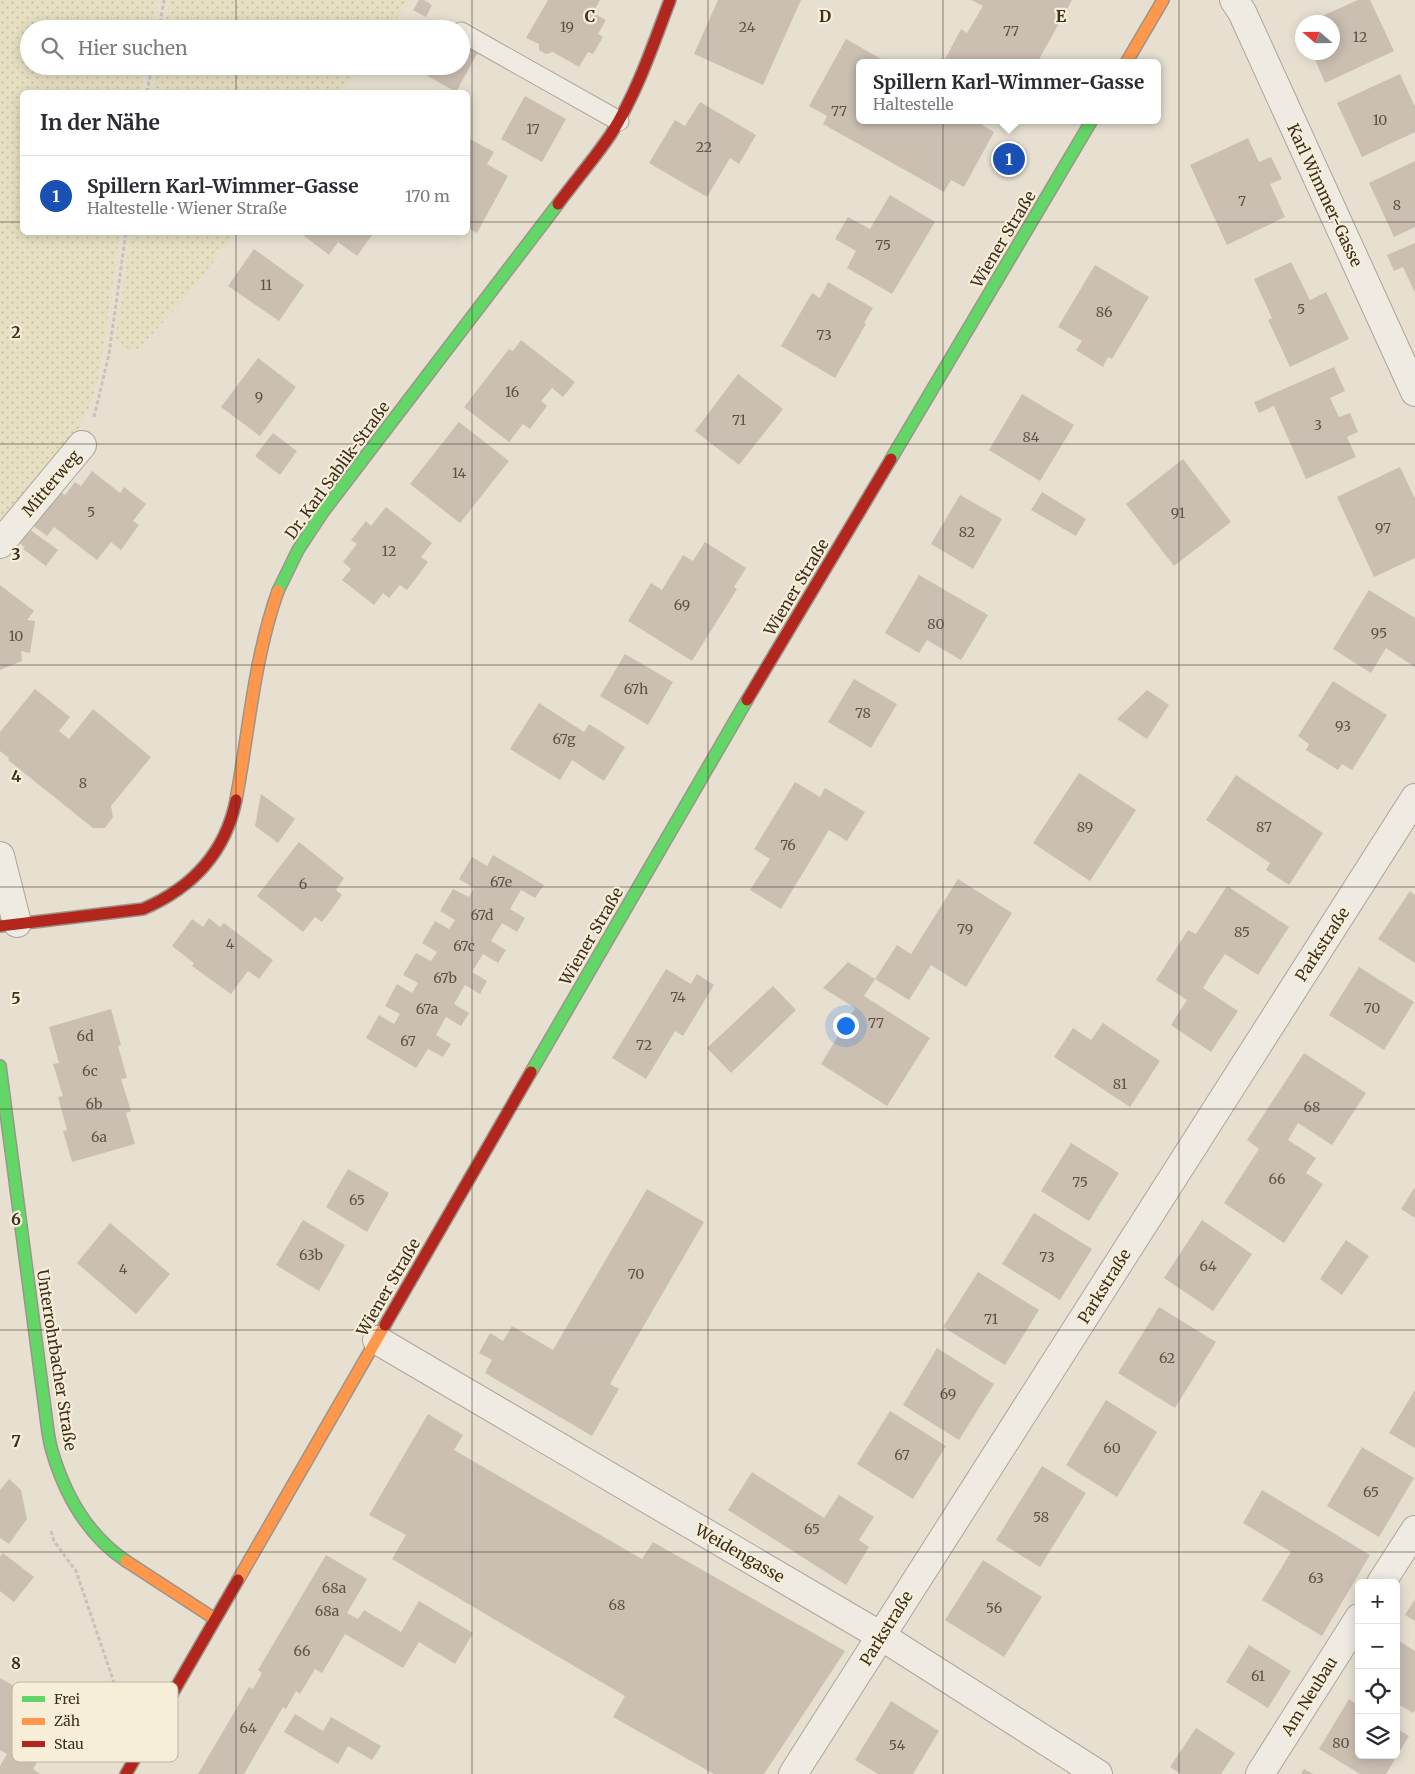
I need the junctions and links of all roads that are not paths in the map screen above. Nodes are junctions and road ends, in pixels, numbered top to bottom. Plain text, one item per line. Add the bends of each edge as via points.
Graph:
1 (670, 0) edge
2 (1163, 0) edge
3 (1234, 0) edge
4 (470, 37) edge
5 (1128, 59) edge
6 (618, 121) junction
7 (1090, 124) edge
8 (1415, 392) edge
9 (82, 445) road end
10 (0, 544) edge
11 (1415, 798) edge
12 (0, 856) edge
13 (9, 924) edge
14 (0, 1066) edge
15 (377, 1340) junction
16 (1415, 1530) edge
17 (1384, 1579) edge
18 (215, 1619) junction
19 (1355, 1624) edge
20 (881, 1636) junction
21 (178, 1683) edge
22 (133, 1762) edge
23 (126, 1774) edge
24 (793, 1774) edge
25 (1098, 1774) edge
26 (1260, 1774) edge

1 - 6 main road, Dr. Karl Sablik-Straße via 642,73
2 - 5 main road
3 - 8 street, Karl Wimmer-Gasse
4 - 6 lane
6 - 13 main road, Dr. Karl Sablik-Straße via 603,146 305,537 286,575 270,619 236,799 225,836 214,857 186,884 143,909
7 - 15 main road, Wiener Straße via 696,786
9 - 10 street, Mitterweg
11 - 20 street, Parkstraße
12 - 13 street
14 - 18 main road, Unterrohrbacher Straße via 45,1409 52,1450 67,1492 89,1529 120,1557
15 - 18 main road, Wiener Straße
15 - 20 street, Weidengasse
16 - 17 street
18 - 21 main road, Wiener Straße
19 - 26 street, Am Neubau
20 - 24 street, Parkstraße
20 - 25 street, Weidengasse
22 - 23 main road, Wiener Straße

